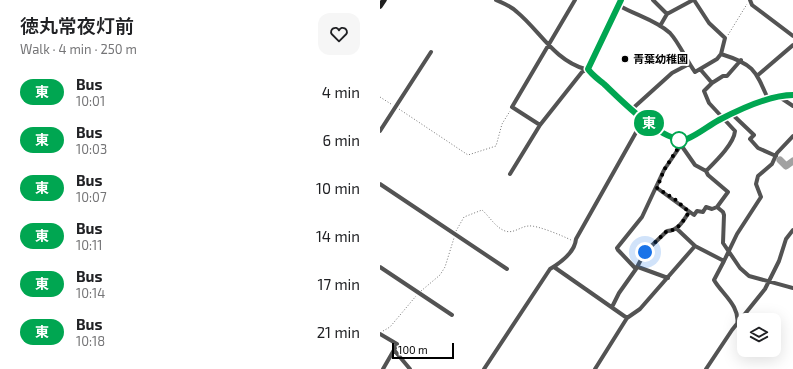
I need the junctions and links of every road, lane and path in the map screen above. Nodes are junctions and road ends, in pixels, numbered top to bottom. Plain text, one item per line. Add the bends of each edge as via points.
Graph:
1 (384, 0) edge
2 (496, 0) edge
3 (575, 0) edge
4 (621, 0) edge
5 (653, 0) edge
6 (694, 0) edge
7 (750, 0) edge
8 (618, 5) junction
9 (380, 6) edge
10 (668, 14) junction
11 (660, 26) junction
12 (793, 36) edge
13 (726, 39) junction
14 (548, 45) junction
15 (793, 45) edge
16 (431, 52) dead end
17 (721, 54) junction
18 (741, 60) junction
19 (689, 64) junction
20 (586, 69) junction
21 (700, 70) junction
22 (758, 75) junction
23 (712, 83) junction
24 (780, 95) junction
25 (793, 95) edge
26 (380, 97) edge
27 (768, 99) junction
28 (793, 106) edge
29 (395, 107) junction
30 (512, 107) junction
31 (631, 110) junction
32 (734, 115) junction
33 (724, 119) junction
34 (643, 120) junction
35 (540, 125) junction
36 (380, 131) edge
37 (793, 136) edge
38 (681, 143) junction
39 (776, 156) junction
40 (706, 171) junction
41 (510, 174) dead end
42 (380, 184) edge
43 (657, 188) junction
44 (717, 208) junction
45 (689, 212) junction
46 (676, 228) junction
47 (793, 230) edge
48 (455, 234) junction
49 (576, 242) junction
50 (696, 246) junction
51 (729, 251) junction
52 (724, 261) junction
53 (380, 267) edge
54 (554, 267) junction
55 (507, 268) dead end
56 (637, 268) junction
57 (668, 278) junction
58 (770, 282) junction
59 (793, 288) edge
60 (419, 293) junction
61 (612, 307) junction
62 (746, 313) edge
63 (452, 315) dead end
64 (737, 316) edge
65 (627, 318) junction
66 (737, 325) edge
67 (380, 334) edge
68 (394, 350) junction
69 (382, 369) edge
70 (410, 369) edge
71 (484, 369) edge
72 (595, 369) edge
73 (706, 369) edge

1 - 9 main road
2 - 14 street via 519,13
3 - 14 street
4 - 8 street
5 - 10 street
6 - 10 street
6 - 13 street via 709,24
7 - 12 street via 752,5
7 - 13 path
8 - 11 street
8 - 20 street
10 - 11 street
11 - 19 street via 678,44
13 - 17 street
14 - 20 street via 565,59
14 - 30 street
15 - 22 street
16 - 29 street
17 - 18 street
17 - 21 street
18 - 22 street
18 - 23 street via 727,76
19 - 21 street via 695,72
19 - 31 street via 672,73
20 - 31 street
20 - 35 street
21 - 23 street
22 - 27 street
23 - 33 street via 704,91 710,103
24 - 25 street
24 - 27 street
24 - 28 street
26 - 29 path
27 - 32 street
29 - 30 path via 468,154 496,146 502,124
29 - 36 street
30 - 35 street
31 - 34 street
32 - 33 street
32 - 39 street via 754,135 750,139 758,148
33 - 38 street
33 - 40 street via 733,128 734,135
34 - 38 street
34 - 49 street
35 - 41 street
37 - 39 street
38 - 40 street via 695,165
38 - 43 street via 667,164
39 - 51 street via 772,164 758,176 756,184 761,197
40 - 44 street via 728,192
42 - 48 street
43 - 45 street
43 - 56 street via 642,217 617,248
44 - 45 street via 706,207 694,215
44 - 51 street via 724,213 722,240
45 - 46 street
46 - 50 street
46 - 56 street via 667,231 645,252
47 - 58 street via 786,239
48 - 49 path via 464,217 482,210 498,227 506,231 514,232 533,226
48 - 55 street
48 - 60 path via 443,271
49 - 54 street via 565,258
50 - 52 street
50 - 57 street
51 - 52 street
51 - 58 street via 740,268 749,276
52 - 64 street via 714,280 729,297
53 - 60 street
54 - 61 street
54 - 71 street
56 - 57 street
56 - 61 street
57 - 65 street via 640,309
58 - 59 street
58 - 62 street
60 - 63 street
60 - 67 path via 390,327
61 - 65 street
65 - 72 street
66 - 73 street
67 - 68 street via 397,344
68 - 69 street
68 - 70 street

